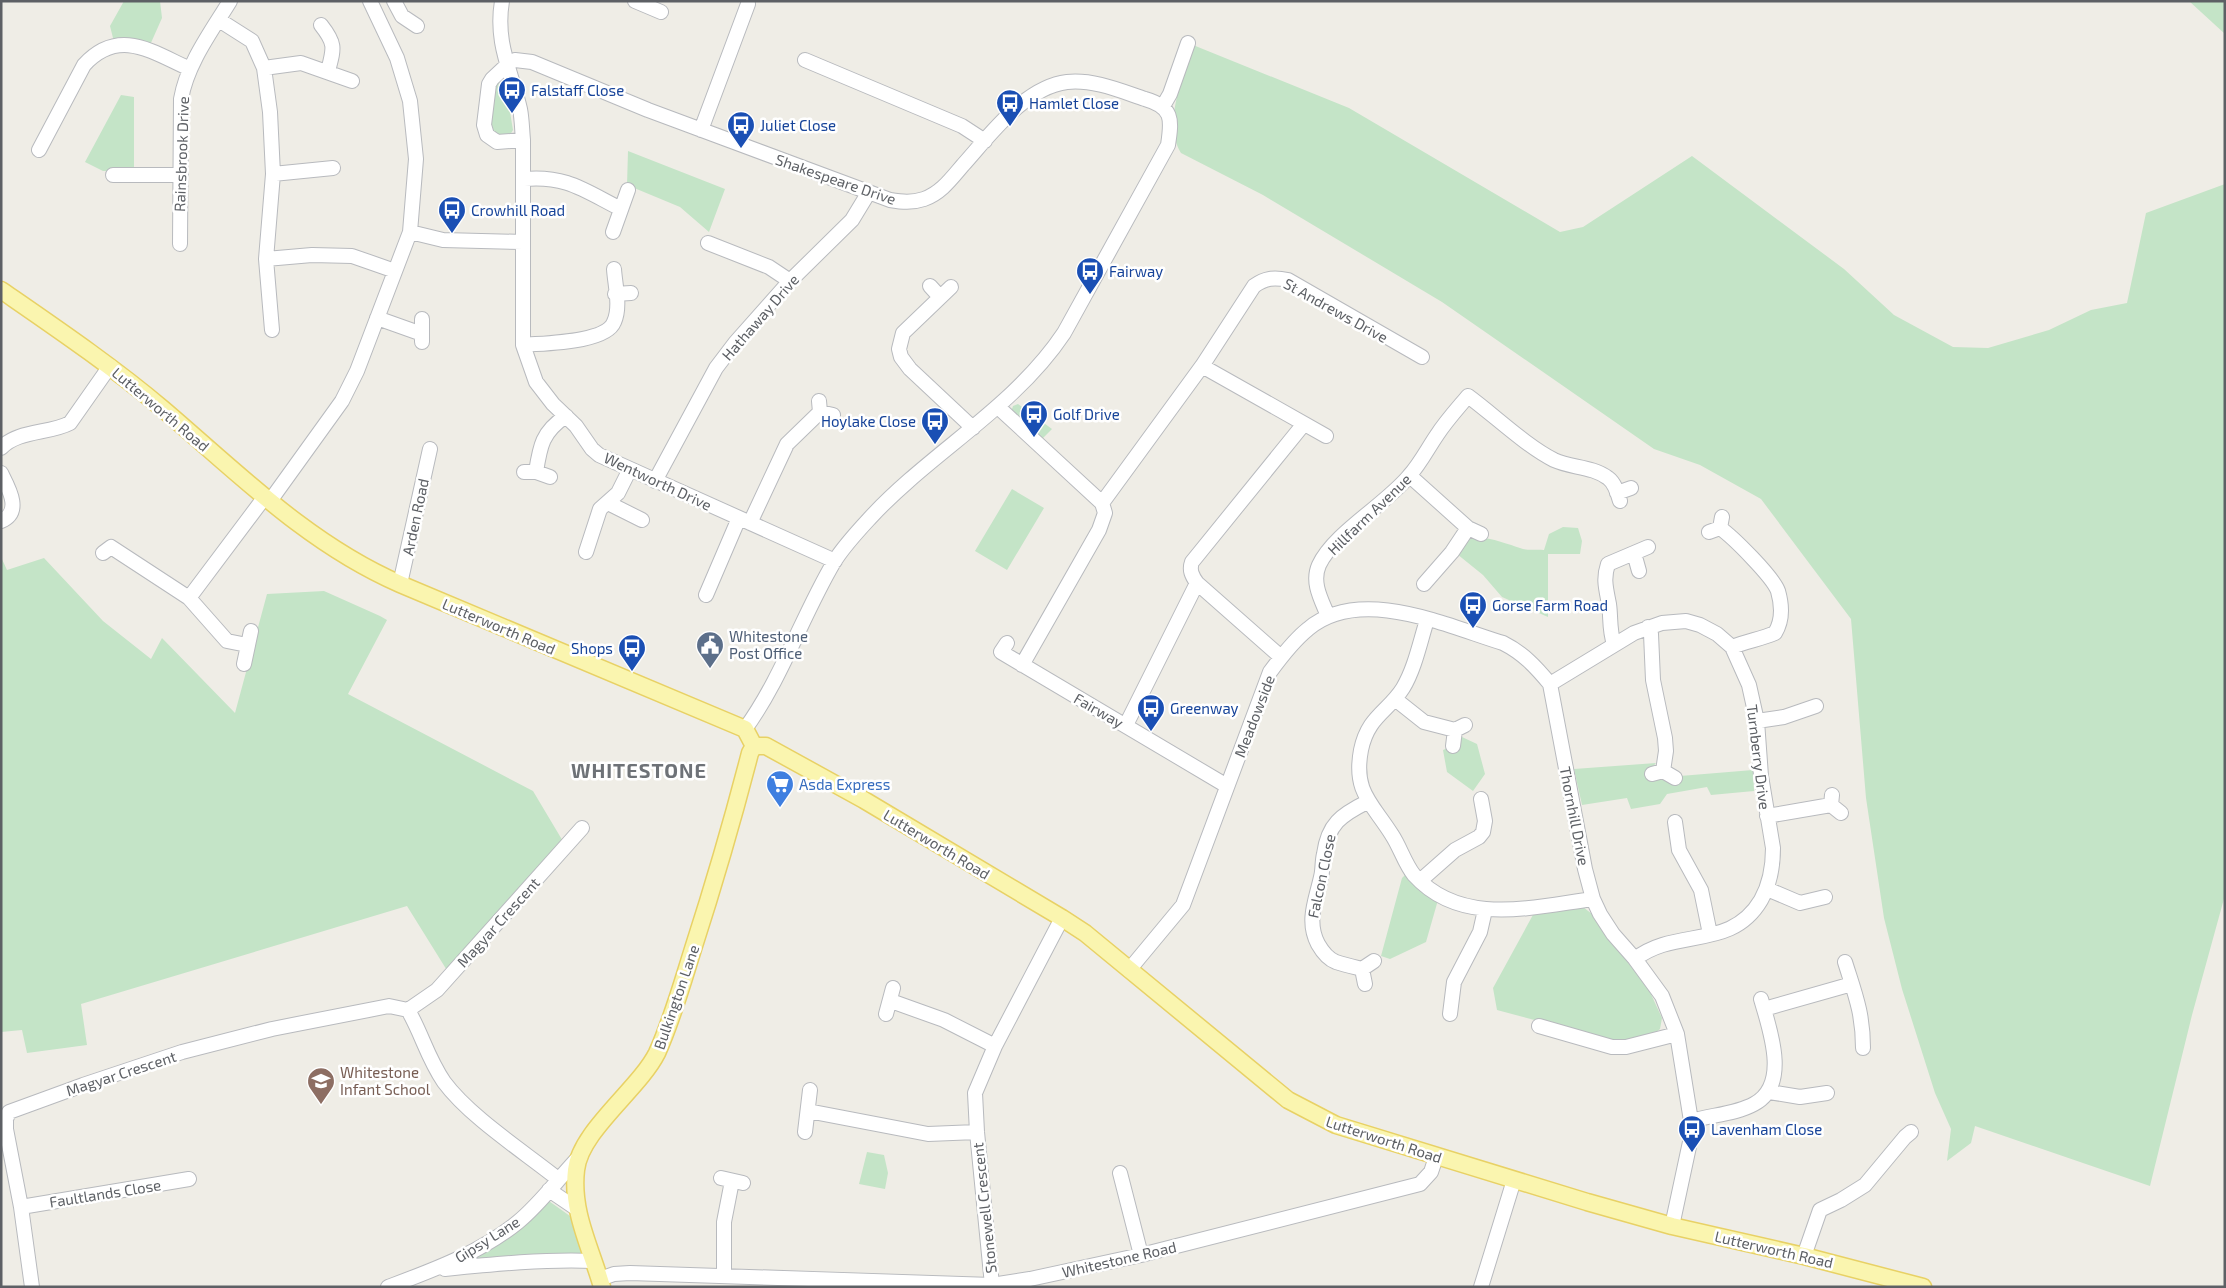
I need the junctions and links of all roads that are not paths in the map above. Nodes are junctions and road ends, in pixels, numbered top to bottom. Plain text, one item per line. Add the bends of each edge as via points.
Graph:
1 (230, 1) edge
2 (370, 1) edge
3 (394, 1) edge
4 (502, 1) edge
5 (635, 1) edge
6 (748, 4) dead end
7 (661, 12) dead end
8 (219, 20) junction
9 (320, 24) dead end
10 (409, 26) dead end
11 (1188, 43) dead end
12 (508, 64) junction
13 (809, 66) dead end
14 (264, 68) junction
15 (190, 69) junction
16 (328, 71) junction
17 (352, 81) dead end
18 (1163, 106) junction
19 (701, 130) junction
20 (523, 140) junction
21 (985, 141) junction
22 (46, 145) dead end
23 (328, 165) dead end
24 (273, 174) junction
25 (113, 175) dead end
26 (181, 175) junction
27 (524, 179) junction
28 (628, 190) dead end
29 (869, 192) junction
30 (621, 208) junction
31 (410, 232) junction
32 (613, 232) dead end
33 (523, 242) junction
34 (708, 243) dead end
35 (180, 244) dead end
36 (266, 259) junction
37 (614, 269) dead end
38 (395, 271) junction
39 (790, 280) junction
40 (930, 286) dead end
41 (951, 287) dead end
42 (1, 290) edge
43 (632, 293) dead end
44 (615, 294) junction
45 (940, 297) junction
46 (377, 318) junction
47 (422, 319) dead end
48 (275, 323) dead end
49 (524, 345) junction
50 (1422, 357) dead end
51 (110, 366) junction
52 (1202, 366) junction
53 (998, 406) junction
54 (824, 409) dead end
55 (566, 416) junction
56 (1303, 425) junction
57 (973, 428) junction
58 (1326, 436) dead end
59 (1, 448) edge
60 (430, 449) dead end
61 (630, 469) junction
62 (1, 472) edge
63 (1410, 476) junction
64 (550, 477) dead end
65 (655, 481) junction
66 (1623, 494) dead end
67 (267, 499) junction
68 (608, 502) junction
69 (1102, 503) junction
70 (642, 520) dead end
71 (744, 520) junction
72 (1, 521) edge
73 (1717, 526) dead end
74 (1468, 528) junction
75 (1481, 534) dead end
76 (1648, 547) dead end
77 (586, 552) dead end
78 (103, 553) dead end
79 (1634, 553) junction
80 (835, 561) junction
81 (1639, 571) dead end
82 (1431, 580) dead end
83 (1197, 583) junction
84 (400, 584) junction
85 (706, 595) dead end
86 (190, 598) junction
87 (1328, 616) junction
88 (1428, 620) junction
89 (1648, 627) junction
90 (251, 631) dead end
91 (1007, 643) dead end
92 (1614, 644) junction
93 (247, 646) junction
94 (1732, 647) junction
95 (1281, 657) junction
96 (244, 664) dead end
97 (1022, 665) junction
98 (1550, 684) junction
99 (1395, 699) junction
100 (1818, 706) dead end
101 (1757, 721) junction
102 (1126, 725) junction
103 (745, 729) junction
104 (754, 746) junction
105 (1453, 746) dead end
106 (1663, 775) dead end
107 (1227, 786) junction
108 (1367, 802) junction
109 (1835, 804) dead end
110 (1477, 807) dead end
111 (1767, 816) junction
112 (1677, 820) dead end
113 (583, 829) dead end
114 (1421, 880) junction
115 (1767, 889) junction
116 (1825, 894) dead end
117 (1593, 899) junction
118 (1485, 910) junction
119 (1062, 918) junction
120 (1710, 934) junction
121 (1635, 960) junction
122 (1845, 962) dead end
123 (1129, 970) junction
124 (1365, 984) dead end
125 (1852, 984) junction
126 (1454, 1008) dead end
127 (408, 1010) junction
128 (886, 1014) dead end
129 (1539, 1026) dead end
130 (1677, 1034) junction
131 (1867, 1040) dead end
132 (995, 1046) junction
133 (810, 1090) dead end
134 (1769, 1092) junction
135 (1827, 1093) dead end
136 (808, 1111) junction
137 (1691, 1121) junction
138 (805, 1132) dead end
139 (977, 1132) junction
140 (1905, 1133) dead end
141 (1436, 1157) junction
142 (578, 1158) junction
143 (1120, 1173) dead end
144 (189, 1179) dead end
145 (558, 1179) junction
146 (732, 1180) dead end
147 (1514, 1180) junction
148 (549, 1190) junction
149 (21, 1207) junction
150 (577, 1208) junction
151 (1672, 1226) junction
152 (1141, 1254) junction
153 (1804, 1256) junction
154 (594, 1261) junction
155 (432, 1270) junction
156 (724, 1275) junction
157 (754, 1282) edge
158 (601, 1283) edge
159 (992, 1285) junction
160 (32, 1287) edge
161 (388, 1287) edge
162 (1481, 1287) edge
163 (1924, 1287) edge

1 - 8 street, Rainsbrook Drive
2 - 31 street via 398,58 410,101 416,159
3 - 10 street
4 - 12 street, Wentworth Drive via 500,35
5 - 7 street
6 - 19 street
8 - 14 street via 252,41
8 - 15 street, Rainsbrook Drive
9 - 16 street via 332,39 334,48
11 - 18 street
12 - 19 street, Shakespeare Drive via 515,60 532,62
12 - 20 street, Wentworth Drive via 520,111
12 - 20 street via 489,84 484,125 487,135 496,142
13 - 21 street via 962,126
14 - 16 street via 301,63
14 - 24 street
15 - 22 street via 138,46 117,45 103,49 84,65
15 - 26 street, Rainsbrook Drive via 181,99
16 - 17 street
18 - 21 street, Shakespeare Drive via 1097,84 1067,82 1038,91 1022,102
18 - 53 street via 1170,116 1168,145 1054,349
19 - 29 street, Shakespeare Drive
20 - 27 street, Wentworth Drive
21 - 29 street, Shakespeare Drive via 942,190 923,199 890,200
23 - 24 street
24 - 36 street
25 - 26 street
26 - 35 street, Rainsbrook Drive via 174,229
27 - 30 street via 567,182
27 - 33 street, Wentworth Drive
28 - 30 street
29 - 39 street, Hathaway Drive via 852,220
30 - 32 street
31 - 33 street via 443,240
31 - 38 street
33 - 49 street, Wentworth Drive
34 - 39 street via 769,267
36 - 38 street via 352,256
36 - 48 street
37 - 44 street
38 - 46 street
39 - 65 street, Hathaway Drive via 716,368
40 - 45 street
41 - 45 street
42 - 51 main road, Lutterworth Road
43 - 44 street
44 - 49 street via 617,313 614,324 605,333 581,340
45 - 57 street via 902,333 901,357
46 - 47 street via 422,338
46 - 67 street via 342,401
49 - 55 street, Wentworth Drive via 536,382
50 - 52 street, St Andrews Drive via 1288,280 1268,278 1254,286
51 - 59 street via 70,423 26,435
51 - 67 main road, Lutterworth Road
52 - 56 street
52 - 69 street
53 - 57 street
53 - 69 street
54 - 71 street via 787,444
55 - 61 street, Wentworth Drive via 599,455
55 - 64 street via 544,437 530,472
56 - 58 street
56 - 83 street via 1192,562 1191,573
57 - 80 street via 870,518
60 - 84 street, Arden Road
61 - 65 street, Wentworth Drive
61 - 68 street via 618,493
62 - 72 street via 13,504 10,515
63 - 66 street, Hillfarm Avenue via 1468,396 1542,453 1556,461 1598,471
63 - 74 street
63 - 87 street, Hillfarm Avenue via 1333,546 1319,566 1316,583
65 - 71 street, Wentworth Drive
67 - 84 main road, Lutterworth Road via 312,535
67 - 86 street
68 - 70 street
68 - 77 street via 600,509
69 - 97 street via 1104,520
71 - 80 street, Wentworth Drive
71 - 85 street
73 - 94 street via 1732,537 1777,590 1782,618 1776,632
74 - 75 street
74 - 82 street
76 - 79 street
78 - 86 street via 111,547
79 - 81 street
79 - 92 street via 1612,560 1604,576
80 - 103 street via 790,651
83 - 95 street, Meadowside
83 - 102 street
84 - 103 main road, Lutterworth Road
86 - 93 street via 228,642
87 - 88 street via 1354,609 1399,611
87 - 95 street via 1308,628
88 - 98 street via 1514,649 1530,661
88 - 99 street via 1407,679
89 - 92 street, Turnberry Drive
89 - 94 street, Turnberry Drive via 1686,621 1717,634
89 - 106 street via 1652,680 1666,738
90 - 93 street
91 - 97 street, Fairway via 1001,652
92 - 98 street, Turnberry Drive
93 - 96 street
94 - 101 street, Turnberry Drive via 1749,686
95 - 107 street, Meadowside via 1270,672
97 - 102 street, Fairway
98 - 117 street, Thornhill Drive
99 - 105 street via 1424,722 1460,727
99 - 108 street via 1378,714 1363,741 1360,769
100 - 101 street via 1784,717
101 - 111 street, Turnberry Drive
102 - 107 street, Fairway
103 - 104 main road
104 - 119 main road, Lutterworth Road via 766,746 864,800
104 - 142 main road, Bulkington Lane via 718,874 662,1042 647,1069
107 - 123 street, Meadowside via 1183,905
108 - 114 street via 1392,835 1413,874
108 - 124 street, Falcon Close via 1338,820 1327,836 1311,918 1315,938 1329,958 1335,962 1368,965
109 - 111 street
110 - 114 street via 1485,821 1479,837 1455,850
111 - 115 street, Turnberry Drive via 1773,860
112 - 120 street via 1678,850 1701,890
113 - 127 street, Magyar Crescent via 437,990
114 - 118 street via 1445,899
115 - 116 street via 1800,903
115 - 120 street, Turnberry Drive via 1752,914 1735,928
117 - 118 street
117 - 121 street, Thornhill Drive via 1613,934
118 - 126 street via 1480,932 1454,982
119 - 123 main road, Lutterworth Road
119 - 132 street, Stonewell Crescent
120 - 121 street, Turnberry Drive via 1660,945
121 - 130 street, Thornhill Drive via 1662,996
122 - 125 street
123 - 141 main road, Lutterworth Road via 1288,1100 1336,1125
125 - 131 street
125 - 134 street via 1762,1004 1775,1061 1775,1075
127 - 145 street via 428,1055 445,1083 466,1107
127 - 149 street, Magyar Crescent via 389,1006 272,1029 182,1052 10,1112 6,1118 6,1129
128 - 132 street via 892,994
129 - 130 street via 1612,1047 1626,1047
130 - 137 street, Thornhill Drive
132 - 139 street, Stonewell Crescent via 975,1093
133 - 136 street
134 - 135 street via 1800,1097
134 - 137 street via 1754,1105
136 - 138 street
136 - 139 street, Stonewell Crescent via 928,1134
137 - 151 street, Thornhill Drive via 1690,1142
139 - 159 street, Stonewell Crescent
140 - 153 street via 1865,1185 1820,1210
141 - 147 main road, Lutterworth Road
141 - 152 street, Whitestone Road via 1420,1184
142 - 145 street, Gipsy Lane
142 - 150 main road, Bulkington Lane
143 - 152 street
144 - 149 street, Faultlands Close
145 - 148 street, Gipsy Lane
146 - 156 street via 724,1222
147 - 151 main road, Lutterworth Road
147 - 162 street
148 - 150 street
148 - 155 street, Gipsy Lane via 532,1209 501,1234
149 - 160 street, Magyar Crescent
150 - 154 main road, Bulkington Lane
151 - 153 main road, Lutterworth Road
152 - 159 street, Whitestone Road
153 - 163 main road, Lutterworth Road
154 - 155 street, Gipsy Lane via 534,1260
154 - 158 main road, Bulkington Lane
155 - 161 street, Gipsy Lane
156 - 157 street, Whitestone Road
156 - 158 street, Whitestone Road via 614,1274
157 - 159 street, Whitestone Road

